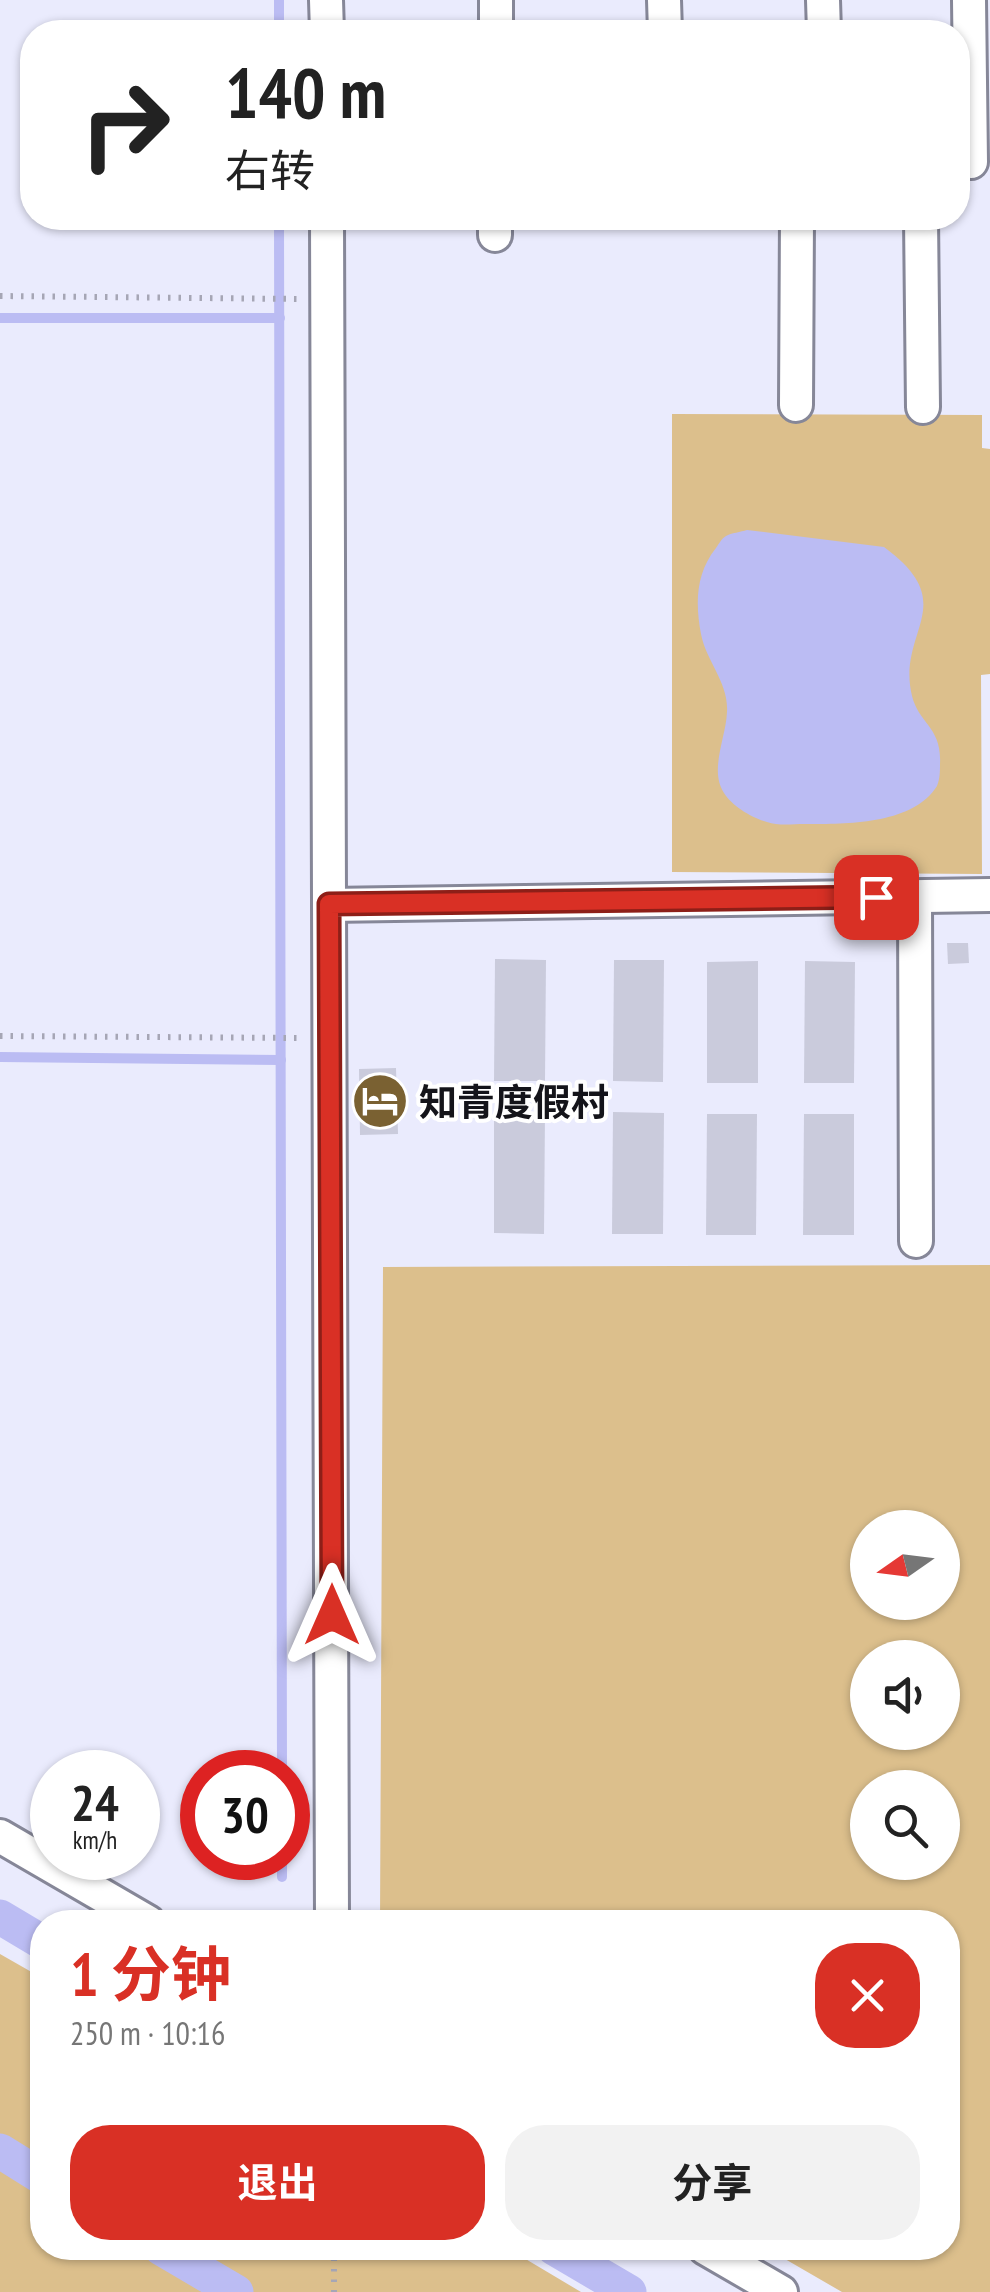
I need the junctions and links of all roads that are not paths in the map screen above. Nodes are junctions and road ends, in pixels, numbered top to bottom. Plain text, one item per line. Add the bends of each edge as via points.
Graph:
1 (970, 40) edge
2 (973, 162) edge
3 (327, 230) edge
4 (797, 230) edge
5 (921, 230) edge
6 (796, 405) dead end
7 (923, 407) dead end
8 (916, 896) junction
9 (990, 896) edge
10 (329, 904) junction
11 (916, 1241) dead end
12 (0, 1836) edge
13 (127, 1910) edge
14 (332, 1910) edge
15 (726, 2260) edge
16 (781, 2292) edge

1 - 2 street
3 - 10 street
4 - 6 street
5 - 7 street
8 - 9 street
8 - 10 street
8 - 11 street
10 - 14 street
12 - 13 street
15 - 16 street

